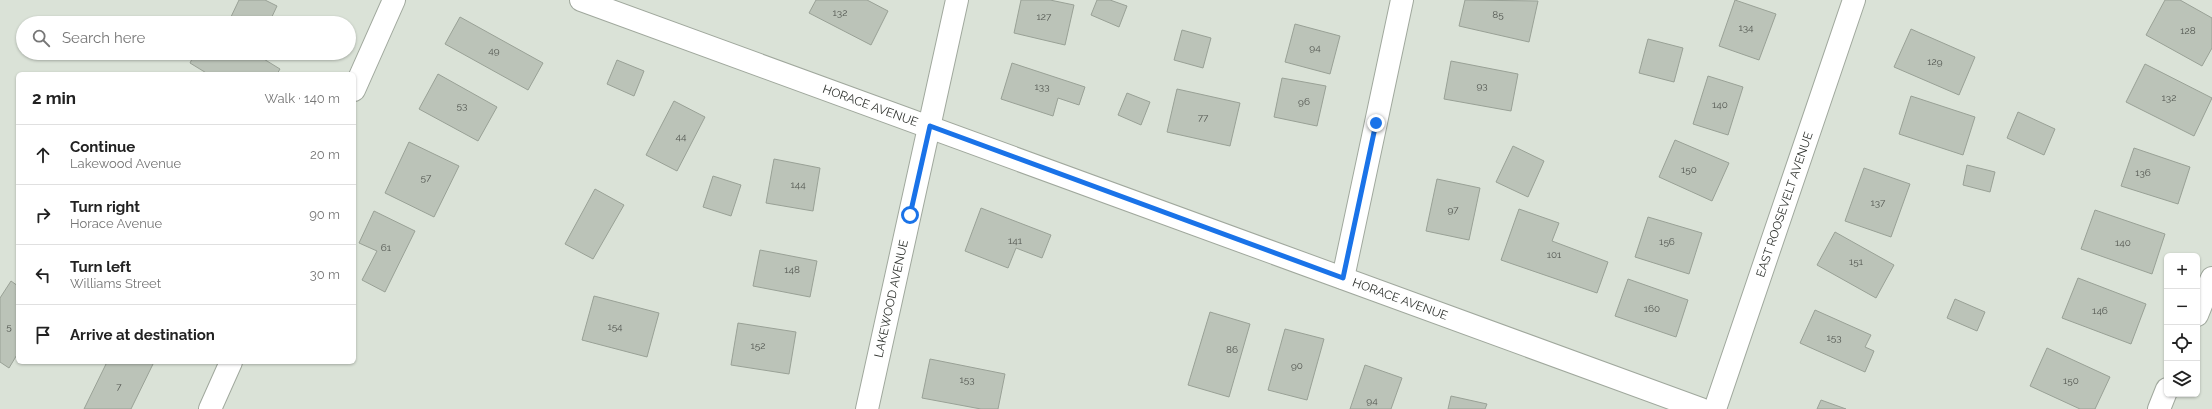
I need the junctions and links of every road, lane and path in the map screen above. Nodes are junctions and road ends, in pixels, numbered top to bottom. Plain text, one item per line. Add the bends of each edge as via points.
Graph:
1 (394, 0) edge
2 (581, 0) edge
3 (957, 0) edge
4 (1402, 0) edge
5 (1854, 0) edge
6 (356, 86) edge
7 (930, 126) junction
8 (1343, 278) junction
9 (2212, 278) edge
10 (2200, 308) edge
11 (230, 364) edge
12 (2164, 396) edge
13 (210, 409) edge
14 (867, 409) edge
15 (1701, 409) edge
16 (1715, 409) edge
17 (2159, 409) edge

1 - 6 street
2 - 7 street, HORACE AVENUE
3 - 7 street, LAKEWOOD AVENUE
4 - 8 street
5 - 16 street, EAST ROOSEVELT AVENUE
7 - 8 street, HORACE AVENUE
7 - 14 street, LAKEWOOD AVENUE
8 - 15 street, HORACE AVENUE
9 - 10 street
11 - 13 street
12 - 17 street

